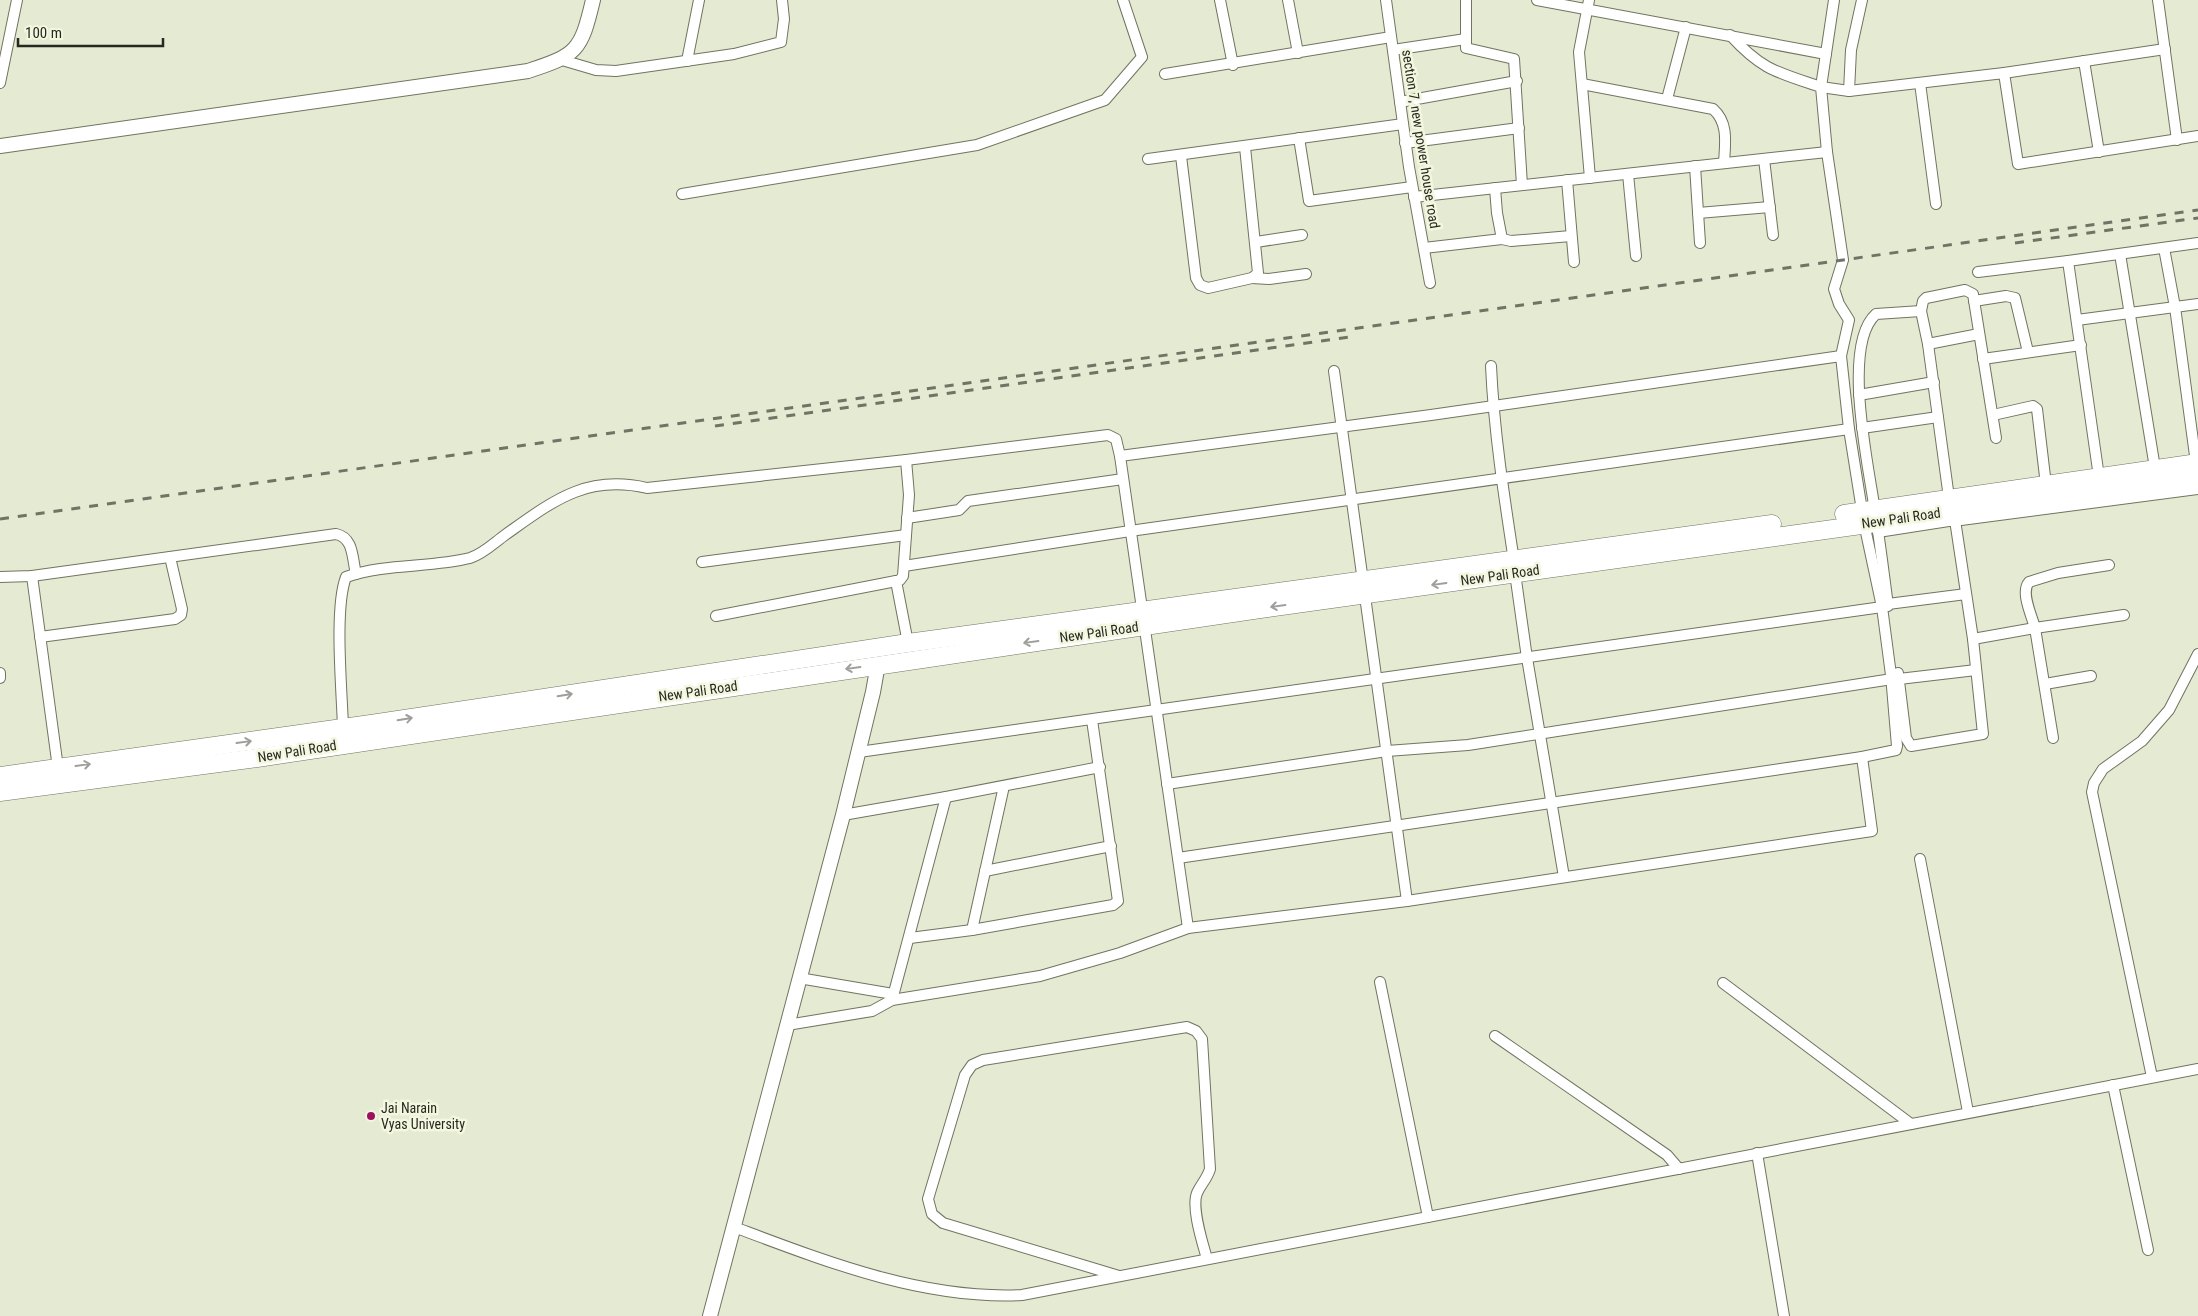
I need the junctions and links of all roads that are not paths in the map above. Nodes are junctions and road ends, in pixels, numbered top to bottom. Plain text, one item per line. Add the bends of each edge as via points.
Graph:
1 (17, 0) edge
2 (593, 0) edge
3 (699, 0) edge
4 (782, 0) edge
5 (1122, 0) edge
6 (1220, 0) edge
7 (1288, 0) edge
8 (1386, 0) edge
9 (1466, 0) edge
10 (1537, 0) edge
11 (1589, 0) edge
12 (1834, 0) edge
13 (1862, 0) edge
14 (2158, 0) edge
15 (1587, 11) junction
16 (1686, 27) junction
17 (1730, 35) junction
18 (1392, 37) junction
19 (1466, 40) junction
20 (2165, 49) junction
21 (1393, 50) junction
22 (1298, 53) junction
23 (1826, 54) junction
24 (562, 60) junction
25 (687, 61) junction
26 (2084, 61) junction
27 (1232, 65) junction
28 (2004, 73) junction
29 (1165, 74) dead end
30 (1517, 80) junction
31 (0, 83) edge
32 (1920, 83) junction
33 (1582, 84) junction
34 (1821, 87) junction
35 (1849, 91) junction
36 (1667, 100) junction
37 (1400, 102) junction
38 (1403, 124) junction
39 (1519, 128) junction
40 (2198, 136) edge
41 (1300, 138) junction
42 (2177, 140) junction
43 (1405, 143) junction
44 (0, 146) edge
45 (1245, 147) junction
46 (1827, 152) junction
47 (2099, 152) junction
48 (1181, 156) junction
49 (1148, 159) dead end
50 (1764, 159) junction
51 (1724, 163) junction
52 (1695, 166) junction
53 (1628, 174) junction
54 (1590, 178) junction
55 (1567, 180) junction
56 (1522, 185) junction
57 (1495, 188) junction
58 (1413, 192) junction
59 (682, 194) dead end
60 (1936, 204) dead end
61 (1770, 207) junction
62 (1698, 213) junction
63 (1302, 235) dead end
64 (1773, 235) dead end
65 (1572, 236) junction
66 (1502, 239) junction
67 (1256, 242) junction
68 (1700, 242) dead end
69 (2198, 243) edge
70 (1424, 248) junction
71 (2164, 248) junction
72 (2120, 254) junction
73 (1636, 256) dead end
74 (2068, 261) junction
75 (1574, 262) dead end
76 (1978, 272) dead end
77 (1306, 274) dead end
78 (1252, 278) junction
79 (1430, 282) dead end
80 (1974, 302) junction
81 (2198, 304) edge
82 (2174, 307) junction
83 (1921, 311) junction
84 (2129, 313) junction
85 (2077, 320) junction
86 (1980, 334) junction
87 (1928, 344) junction
88 (2080, 345) junction
89 (2028, 352) junction
90 (1841, 356) junction
91 (1984, 359) junction
92 (1491, 366) dead end
93 (1334, 370) dead end
94 (1934, 382) junction
95 (1859, 395) junction
96 (1493, 406) junction
97 (1993, 415) junction
98 (1938, 417) junction
99 (1342, 427) junction
100 (1862, 428) junction
101 (1849, 429) junction
102 (1996, 438) dead end
103 (1120, 456) junction
104 (906, 460) junction
105 (2155, 468) junction
106 (2197, 476) edge
107 (2099, 477) junction
108 (1123, 479) junction
109 (1501, 479) junction
110 (2046, 485) junction
111 (1949, 498) junction
112 (1351, 500) junction
113 (907, 518) junction
114 (1871, 520) junction
115 (1954, 520) junction
116 (1130, 531) junction
117 (906, 535) junction
118 (170, 557) junction
119 (702, 562) dead end
120 (2109, 565) dead end
121 (904, 566) junction
122 (1514, 567) junction
123 (356, 574) junction
124 (32, 576) junction
125 (0, 577) edge
126 (896, 581) junction
127 (1365, 587) junction
128 (1966, 594) junction
129 (1885, 605) junction
130 (2124, 615) dead end
131 (716, 616) dead end
132 (1142, 619) junction
133 (2035, 628) junction
134 (40, 637) junction
135 (1972, 639) junction
136 (908, 643) junction
137 (2198, 654) edge
138 (1527, 658) junction
139 (878, 664) junction
140 (1976, 670) junction
141 (0, 674) edge
142 (2091, 676) dead end
143 (0, 678) edge
144 (1378, 679) junction
145 (1895, 679) junction
146 (2045, 684) junction
147 (1156, 710) junction
148 (1092, 720) junction
149 (343, 728) junction
150 (1541, 734) junction
151 (2053, 738) dead end
152 (1387, 751) junction
153 (859, 752) junction
154 (1862, 758) junction
155 (1100, 767) junction
156 (58, 768) junction
157 (0, 776) edge
158 (1167, 784) junction
159 (1004, 786) junction
160 (0, 792) edge
161 (946, 798) junction
162 (1550, 802) junction
163 (843, 815) junction
164 (1397, 826) junction
165 (1111, 846) junction
166 (1178, 858) junction
167 (1920, 859) dead end
168 (985, 871) junction
169 (1564, 877) junction
170 (1407, 900) junction
171 (1188, 928) junction
172 (972, 930) junction
173 (910, 938) junction
174 (799, 978) junction
175 (1380, 982) dead end
176 (1723, 983) dead end
177 (893, 997) junction
178 (787, 1025) junction
179 (1495, 1036) dead end
180 (2198, 1069) edge
181 (2152, 1078) junction
182 (2113, 1085) junction
183 (1968, 1112) junction
184 (1911, 1124) junction
185 (1757, 1154) junction
186 (1679, 1168) junction
187 (1428, 1217) junction
188 (734, 1227) junction
189 (2148, 1250) dead end
190 (1207, 1259) junction
191 (1120, 1276) junction
192 (710, 1316) edge
193 (1784, 1316) edge

1 - 31 street
2 - 24 street via 586,29 576,50
3 - 25 street
4 - 25 street via 782,42
5 - 59 street via 1142,56 1105,100 977,146
6 - 27 street
7 - 22 street
8 - 18 street, section 7, new power house road
9 - 19 street
10 - 15 street
11 - 15 street
12 - 23 street
13 - 35 street via 1851,50
14 - 20 street
15 - 16 street
15 - 33 street via 1579,52
16 - 17 street
16 - 36 street
17 - 23 street
17 - 34 street via 1764,67
18 - 21 street, section 7, new power house road
18 - 22 street
19 - 21 street
19 - 30 street via 1466,48 1514,58
20 - 26 street
20 - 42 street
21 - 37 street, section 7, new power house road
22 - 27 street
23 - 34 street
24 - 25 street via 596,70 616,71
24 - 44 street via 528,72
26 - 28 street
26 - 47 street
27 - 29 street
28 - 32 street
28 - 47 street via 2018,164
30 - 37 street
30 - 39 street
32 - 35 street
32 - 60 street
33 - 36 street
33 - 54 street
34 - 35 street
34 - 46 street
36 - 51 street via 1706,106 1719,114 1725,131
37 - 38 street, section 7, new power house road
38 - 41 street
38 - 43 street, section 7, new power house road
39 - 43 street
39 - 56 street
40 - 42 street
41 - 45 street
41 - 58 street via 1309,202
42 - 47 street
43 - 58 street, section 7, new power house road
45 - 48 street
45 - 67 street
46 - 50 street
46 - 90 street via 1843,260 1834,289 1848,320
48 - 49 street
48 - 78 street via 1196,278 1200,285 1208,288
50 - 51 street
50 - 61 street
51 - 52 street
52 - 53 street
52 - 62 street
53 - 54 street
53 - 73 street
54 - 55 street
55 - 56 street
55 - 65 street
56 - 57 street
57 - 58 street
57 - 66 street
58 - 70 street, section 7, new power house road
61 - 62 street
61 - 64 street
62 - 68 street
63 - 67 street
65 - 66 street
65 - 75 street
66 - 70 street
67 - 78 street via 1258,273
69 - 71 street
70 - 79 street, section 7, new power house road
71 - 72 street
71 - 82 street
72 - 74 street
72 - 84 street
74 - 76 street
74 - 85 street
77 - 78 street
80 - 83 street via 1973,294 1968,290 1932,296 1922,301
80 - 86 street
80 - 89 street via 2006,296 2015,298
81 - 82 street
82 - 84 street
82 - 106 street
83 - 87 street
83 - 95 street via 1881,312 1871,318 1860,357
84 - 85 street
84 - 105 street
85 - 88 street
86 - 87 street
86 - 91 street
87 - 94 street
88 - 89 street
88 - 107 street
89 - 91 street
90 - 96 street
90 - 101 street
91 - 97 street
92 - 96 street
93 - 99 street
94 - 95 street
94 - 98 street
95 - 100 street
96 - 99 street
96 - 109 street
97 - 102 street
97 - 110 street via 2033,406 2037,409
98 - 100 street
98 - 111 street
99 - 103 street
99 - 112 street
100 - 114 street
101 - 109 street
101 - 114 street
103 - 104 street via 1116,439 1108,435
103 - 108 street
104 - 113 street
104 - 123 street via 647,488 623,482 594,485 567,494 479,555
105 - 106 highway, New Pali Road
105 - 107 highway, New Pali Road
106 - 114 highway, New Pali Road
106 - 115 street
107 - 110 highway, New Pali Road
108 - 113 street via 968,501 959,510
108 - 116 street
109 - 112 street
109 - 122 street
110 - 111 highway, New Pali Road
111 - 114 highway, New Pali Road
112 - 116 street
112 - 127 street
113 - 117 street
114 - 115 street
114 - 122 highway, New Pali Road
114 - 129 street
114 - 129 street
115 - 128 street
116 - 121 street
116 - 132 street
117 - 119 street
117 - 121 street
118 - 123 street via 336,534 349,540
118 - 124 street
118 - 134 street via 182,608 181,615 175,619
120 - 133 street via 2058,573 2026,584
121 - 126 street via 903,576
122 - 127 highway, New Pali Road
122 - 138 street
123 - 149 street via 346,577 342,587
124 - 125 street
124 - 134 street
126 - 131 street
126 - 136 street
127 - 132 highway, New Pali Road
127 - 144 street
128 - 129 street
128 - 135 street
129 - 138 street
129 - 145 street
130 - 133 street
132 - 136 highway, New Pali Road
132 -> 139 highway, New Pali Road
132 - 147 street
133 - 135 street
133 - 146 street
134 - 156 street
135 - 140 street
149 -> 136 highway, New Pali Road
137 - 181 street via 2169,710 2142,741 2103,769 2092,792
138 - 144 street
138 - 150 street
139 - 153 street
139 -> 160 highway, New Pali Road via 257,758
140 - 145 street
140 - 145 street via 1983,734 1911,746 1906,738
141 - 143 street
142 - 146 street
144 - 147 street
144 - 152 street
145 - 150 street
145 - 154 street via 1897,746 1891,752
146 - 151 street
147 - 148 street
147 - 158 street
148 - 153 street
148 - 155 street
156 -> 149 highway, New Pali Road
150 - 152 street via 1468,745
150 - 162 street
152 - 158 street
152 - 164 street
153 - 163 street
154 - 162 street
154 - 169 street via 1872,832
155 - 159 street
155 - 165 street
156 - 157 highway, New Pali Road
158 - 166 street
159 - 161 street
159 - 168 street
161 - 163 street
161 - 173 street
162 - 164 street
162 - 169 street
163 - 174 street
164 - 166 street
164 - 170 street
165 - 168 street
165 - 172 street via 1119,894 1118,901 1112,905
166 - 171 street
167 - 183 street
168 - 172 street
169 - 170 street
170 - 171 street
171 - 177 street via 1120,953 1040,976
172 - 173 street
173 - 177 street
174 - 177 street
174 - 178 street
175 - 187 street
176 - 184 street
177 - 178 street via 872,1011
178 - 188 street
179 - 186 street via 1667,1155
180 - 181 street
181 - 182 street
182 - 183 street
182 - 189 street
183 - 184 street
184 - 185 street
185 - 186 street
185 - 193 street
186 - 187 street
187 - 190 street
188 - 191 street via 815,1258 948,1292 1022,1295
188 - 192 street
190 - 191 street
190 - 191 street via 1196,1209 1196,1195 1210,1169 1202,1039 1196,1031 1187,1027 983,1060 972,1065 965,1075 928,1199 932,1214 943,1223

